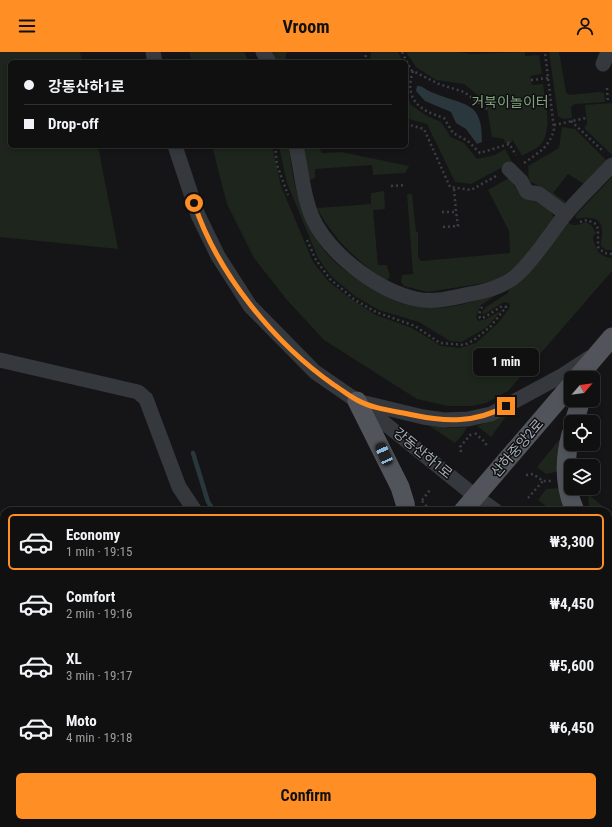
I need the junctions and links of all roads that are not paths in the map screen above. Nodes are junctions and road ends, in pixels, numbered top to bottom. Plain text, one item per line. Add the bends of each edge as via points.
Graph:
1 (176, 148) edge
2 (296, 148) edge
3 (609, 160) edge
4 (515, 167) road end
5 (566, 214) junction
6 (606, 344) edge
7 (0, 360) edge
8 (583, 371) edge
9 (592, 371) edge
10 (564, 393) edge
11 (357, 401) junction
12 (566, 451) edge
13 (475, 496) junction
14 (415, 505) edge
15 (192, 507) edge
16 (466, 507) edge
17 (490, 507) edge
18 (573, 507) edge

1 - 11 street, 강동산하1로 via 198,215 218,256 250,306 315,372
2 - 5 street via 307,206 316,225 328,241 351,266 396,292 417,299 452,298 500,286 519,273
3 - 5 street
4 - 5 street via 527,192 539,194
6 - 8 main road
6 - 9 main road
6 - 11 street via 563,375 483,416 444,420 396,412
7 - 15 street via 138,392 146,399 179,487
10 - 13 main road, 산하중앙2로
11 - 13 street, 강동산하1로
11 - 14 main road via 400,487 405,503
12 - 18 main road via 566,476
13 - 16 main road, 산하중앙2로
13 - 17 street, 강동산하1로

